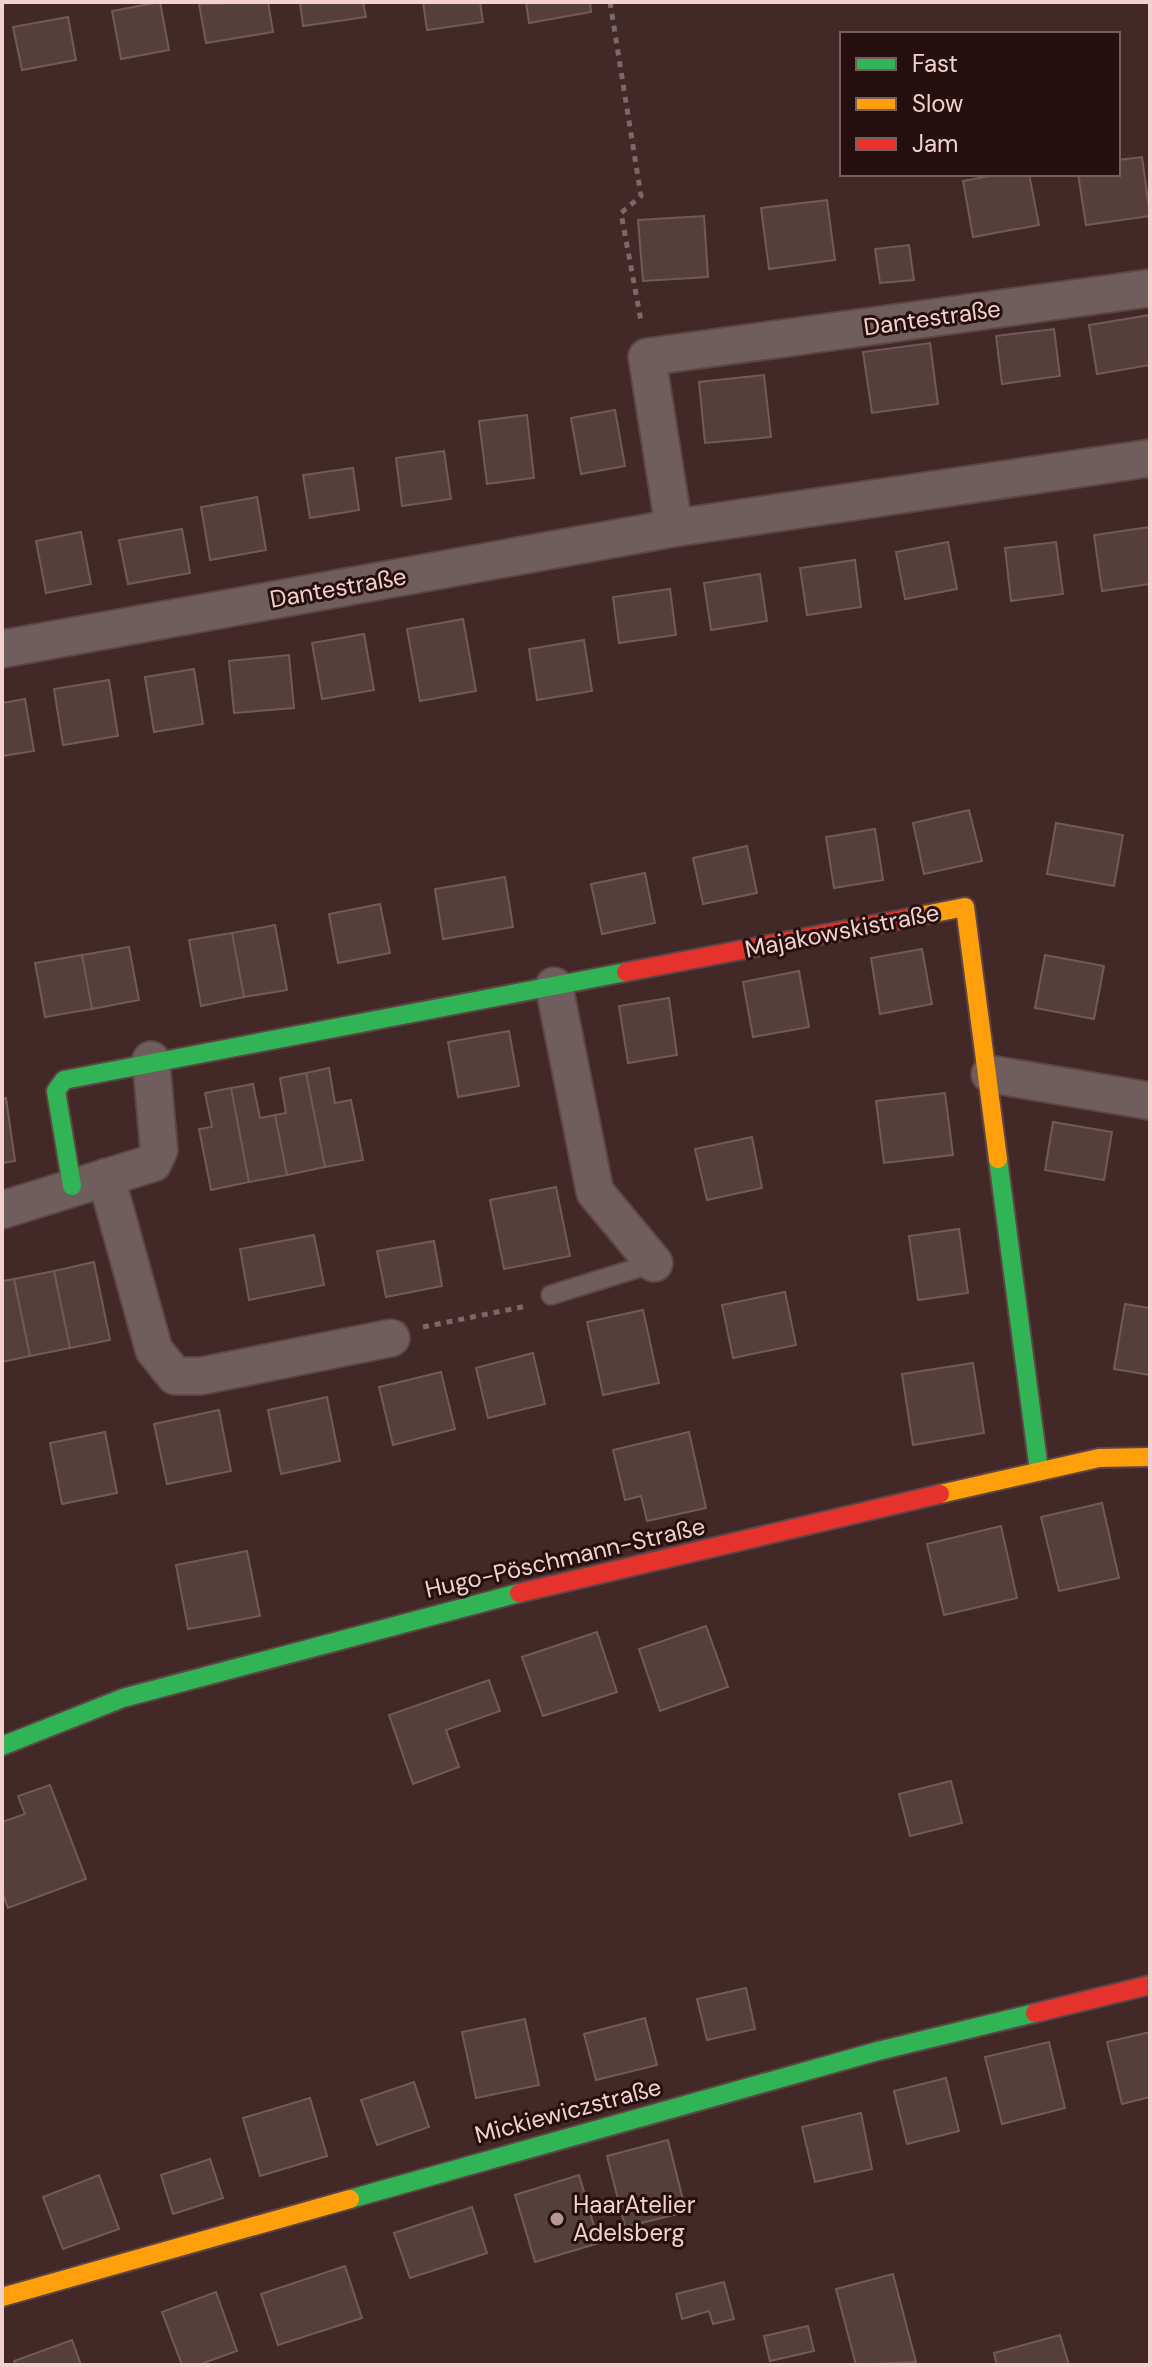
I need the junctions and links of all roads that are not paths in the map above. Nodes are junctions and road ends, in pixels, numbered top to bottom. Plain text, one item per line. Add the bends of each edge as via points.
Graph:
1 (1150, 288) edge
2 (1150, 458) edge
3 (674, 528) junction
4 (2, 649) edge
5 (554, 986) junction
6 (151, 1060) junction
7 (990, 1074) junction
8 (1150, 1101) edge
9 (106, 1177) junction
10 (72, 1186) junction
11 (2, 1210) edge
12 (654, 1263) joint
13 (551, 1295) road end
14 (391, 1338) road end
15 (1150, 1457) edge
16 (1039, 1470) junction
17 (2, 1746) edge
18 (1150, 1985) edge
19 (2, 2297) edge

1 - 3 street, Dantestraße via 647,357
2 - 3 street, Dantestraße
3 - 4 street, Dantestraße
5 - 6 street, Majakowskistraße
5 - 7 street, Majakowskistraße via 965,907
5 - 12 street via 595,1192
6 - 9 street via 159,1150 153,1163
6 - 10 street, Majakowskistraße via 59,1084
7 - 8 street
7 - 16 street, Majakowskistraße
9 - 10 street
9 - 14 street via 154,1350 175,1376 201,1376
10 - 11 street
12 - 13 lane
15 - 16 street, Hugo-Pöschmann-Straße via 1099,1458
16 - 17 street, Hugo-Pöschmann-Straße via 429,1615 123,1698
18 - 19 street, Mickiewiczstraße via 878,2051

